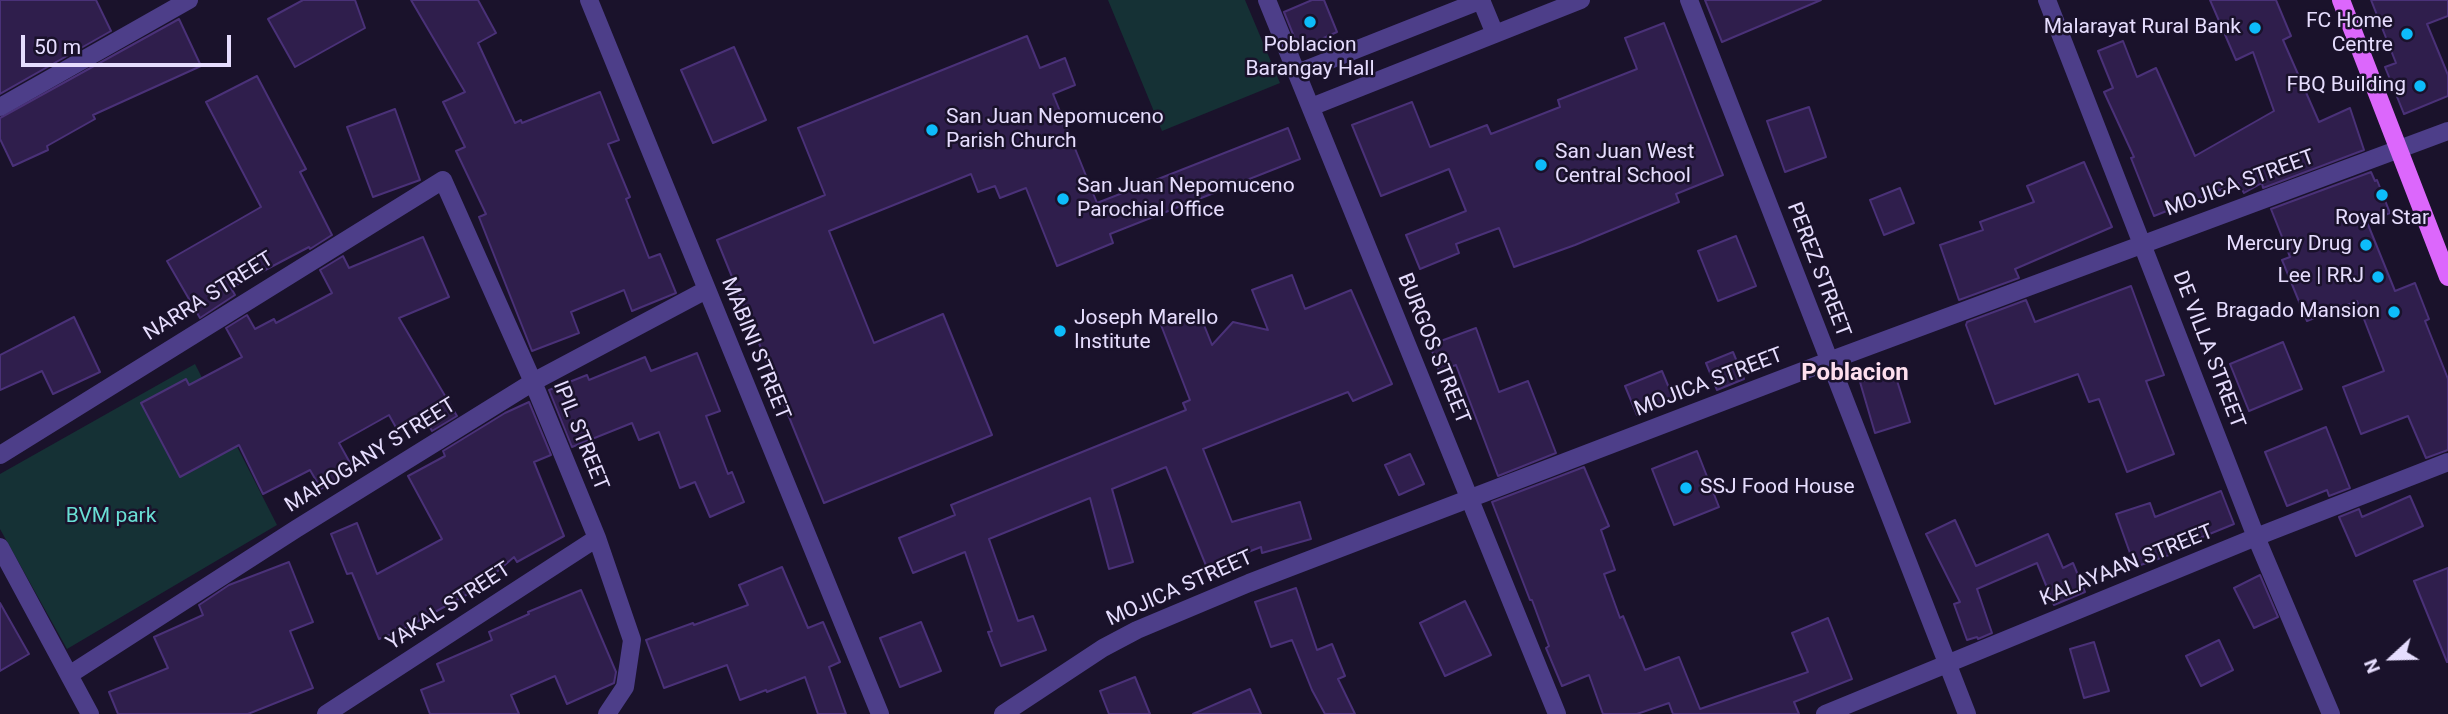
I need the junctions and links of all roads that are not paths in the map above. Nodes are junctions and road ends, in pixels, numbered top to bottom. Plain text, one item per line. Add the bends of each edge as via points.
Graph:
1 (189, 0) edge
2 (589, 0) edge
3 (1266, 0) edge
4 (1481, 0) edge
5 (1581, 0) edge
6 (1689, 0) edge
7 (2047, 0) edge
8 (2341, 0) edge
9 (1495, 34) junction
10 (1297, 73) junction
11 (0, 107) edge
12 (1311, 107) junction
13 (2448, 131) edge
14 (2399, 149) junction
15 (443, 180) joint
16 (2142, 244) junction
17 (2448, 277) edge
18 (706, 290) junction
19 (1829, 361) junction
20 (533, 382) junction
21 (0, 455) edge
22 (2448, 462) edge
23 (1469, 500) junction
24 (2256, 537) junction
25 (597, 538) junction
26 (0, 547) edge
27 (1948, 664) junction
28 (69, 675) junction
29 (90, 714) edge
30 (326, 714) edge
31 (607, 714) edge
32 (880, 714) edge
33 (1003, 714) edge
34 (1557, 714) edge
35 (1825, 714) edge
36 (1967, 714) edge
37 (2332, 714) edge

1 - 11 street
2 - 18 street, MABINI STREET
3 - 10 street, BURGOS STREET
4 - 9 street
4 - 10 street
5 - 9 street
6 - 19 street, PEREZ STREET
7 - 16 street, DE VILLA STREET
8 - 14 main road
9 - 12 street
10 - 12 street, BURGOS STREET
12 - 23 street, BURGOS STREET
13 - 14 street, MOJICA STREET
14 - 16 street, MOJICA STREET
14 - 17 main road
15 - 20 street, IPIL STREET
15 - 21 street, NARRA STREET
16 - 19 street, MOJICA STREET
16 - 24 street, DE VILLA STREET
18 - 20 street, MAHOGANY STREET
18 - 32 street, MABINI STREET
19 - 23 street, MOJICA STREET
19 - 27 street, PEREZ STREET
20 - 25 street, IPIL STREET
20 - 28 street, MAHOGANY STREET
22 - 24 street, KALAYAAN STREET
23 - 33 street, MOJICA STREET via 1138,630
23 - 34 street, BURGOS STREET
24 - 27 street, KALAYAAN STREET
24 - 37 street, DE VILLA STREET
25 - 30 street, YAKAL STREET
25 - 31 street, IPIL STREET via 632,640 625,687
26 - 28 street
27 - 35 street, KALAYAAN STREET
27 - 36 street, PEREZ STREET
28 - 29 street

